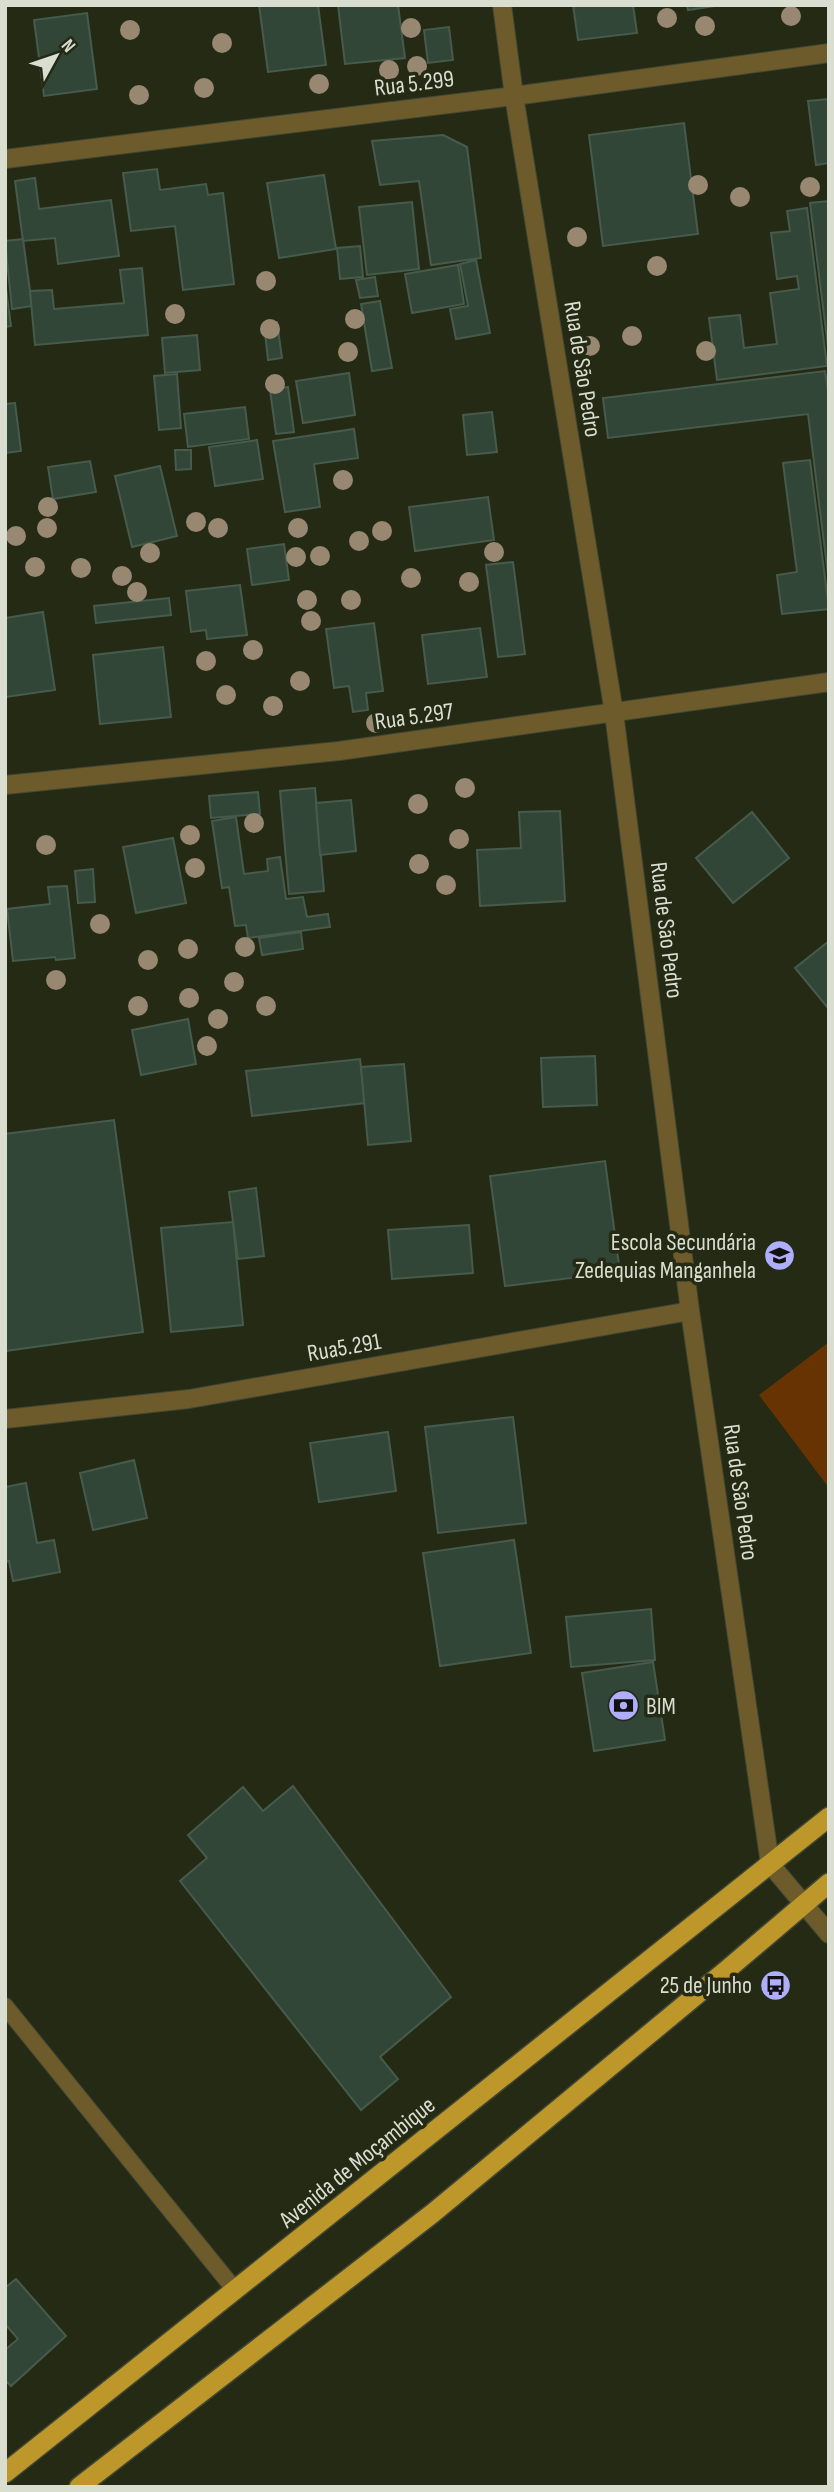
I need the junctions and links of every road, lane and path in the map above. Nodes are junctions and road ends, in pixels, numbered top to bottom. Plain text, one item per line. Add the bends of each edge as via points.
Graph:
1 (502, 5) edge
2 (829, 52) edge
3 (514, 96) junction
4 (5, 159) edge
5 (829, 682) edge
6 (614, 713) junction
7 (5, 785) edge
8 (690, 1311) junction
9 (5, 1419) edge
10 (829, 1816) edge
11 (770, 1864) junction
12 (829, 1883) edge
13 (803, 1904) junction
14 (829, 1934) edge
15 (5, 2006) edge
16 (235, 2290) junction
17 (5, 2473) edge
18 (79, 2487) edge

1 - 3 street, Rua de São Pedro
2 - 3 street, Rua 5.299
3 - 4 street, Rua 5.299
3 - 6 street, Rua de São Pedro
5 - 6 street, Rua 5.297
6 - 7 street, Rua 5.297 via 339,751
6 - 8 street, Rua de São Pedro
8 - 9 street, Rua5.291 via 189,1399
8 - 11 street, Rua de São Pedro
10 - 11 highway, Avenida de Moçambique
11 - 13 street
11 - 16 highway, Avenida de Moçambique
12 - 13 highway
13 - 14 street
13 - 18 highway via 433,2213
15 - 16 lane
16 - 17 highway, Avenida de Moçambique

